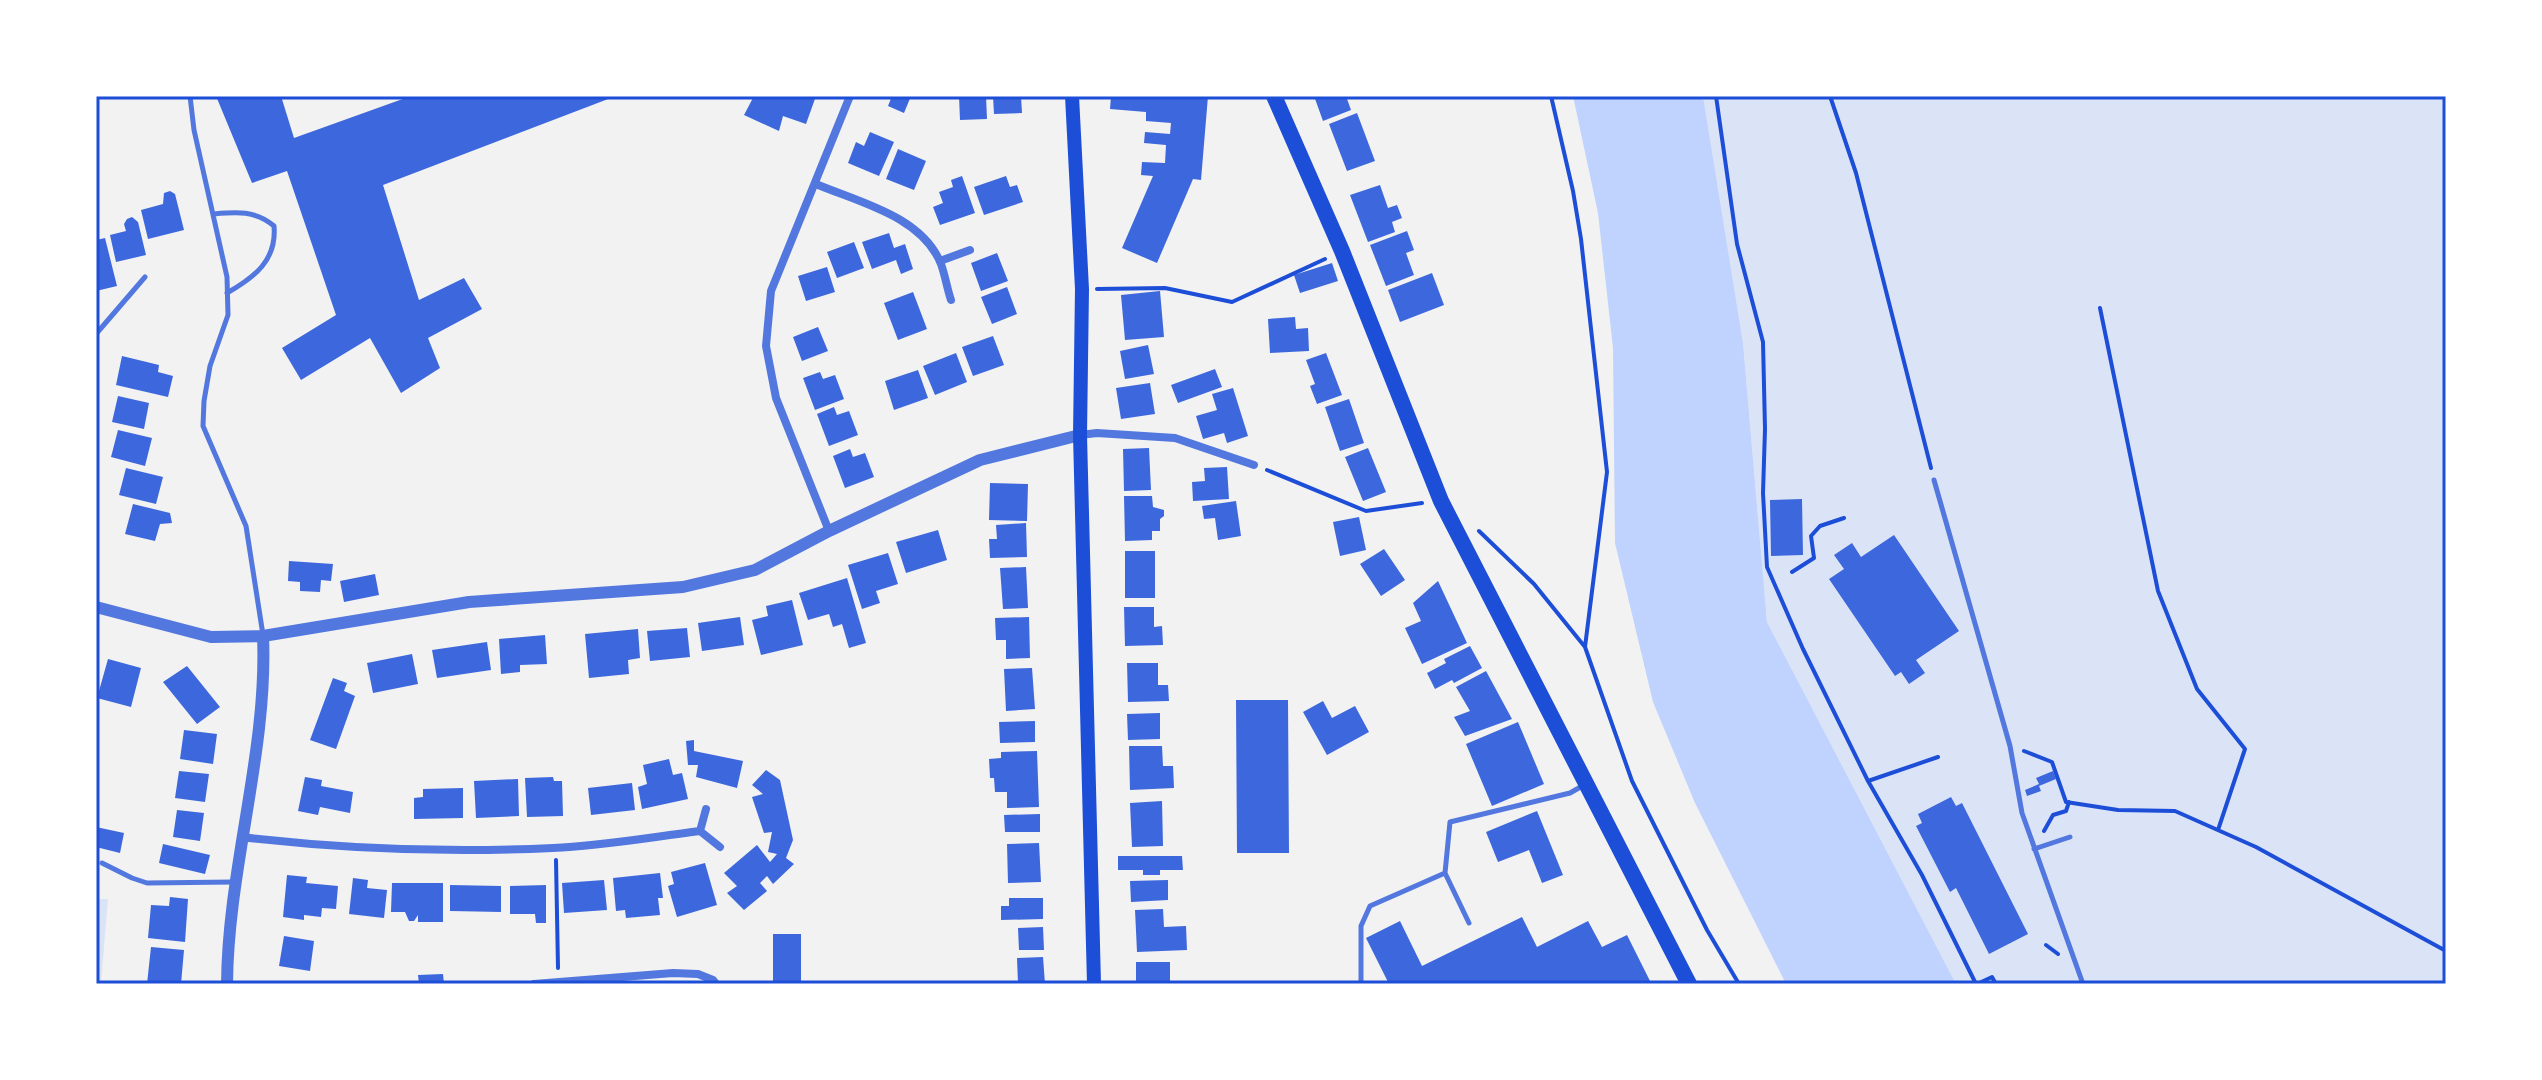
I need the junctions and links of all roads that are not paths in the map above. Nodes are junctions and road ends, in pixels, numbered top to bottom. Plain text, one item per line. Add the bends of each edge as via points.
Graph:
1 (190, 96) edge
2 (850, 96) edge
3 (1072, 96) edge
4 (1274, 96) edge
5 (816, 184) junction
6 (213, 214) junction
7 (970, 250) dead end
8 (940, 261) junction
9 (145, 277) dead end
10 (227, 293) junction
11 (951, 300) dead end
12 (96, 334) edge
13 (1080, 435) junction
14 (1254, 465) road end
15 (1934, 480) road end
16 (829, 531) junction
17 (96, 607) edge
18 (263, 636) junction
19 (1588, 783) junction
20 (706, 809) dead end
21 (700, 831) junction
22 (241, 837) junction
23 (2070, 837) dead end
24 (720, 847) dead end
25 (2034, 849) junction
26 (102, 863) dead end
27 (1445, 873) junction
28 (236, 882) junction
29 (1469, 923) dead end
30 (604, 982) edge
31 (227, 984) edge
32 (534, 984) edge
33 (716, 984) edge
34 (1094, 984) edge
35 (1361, 984) edge
36 (1689, 984) edge
37 (2083, 984) edge

1 - 6 lane
2 - 5 street
3 - 13 main road via 1082,289
4 - 19 main road via 1441,501
5 - 8 street via 904,222
5 - 16 street via 771,291 766,346 776,398
6 - 10 lane
6 - 10 lane via 249,213 274,226 275,239 264,266
7 - 8 street
8 - 11 street
9 - 12 lane
10 - 18 lane via 228,315 210,366 203,426 246,526
13 - 14 street via 1175,438
13 - 16 street via 980,460
13 - 34 main road
15 - 25 lane
16 - 18 street via 755,570 683,587 469,602
17 - 18 street via 211,637
18 - 22 street via 265,680
19 - 27 lane via 1570,793 1450,822
19 - 36 main road
20 - 21 street
21 - 22 street via 556,848 452,850 303,845
21 - 24 street
22 - 28 street
23 - 25 lane
25 - 37 lane
26 - 28 lane via 147,883
27 - 29 lane
27 - 35 lane via 1370,906 1361,926
28 - 31 street
30 - 32 street
30 - 33 street via 673,973 698,974

